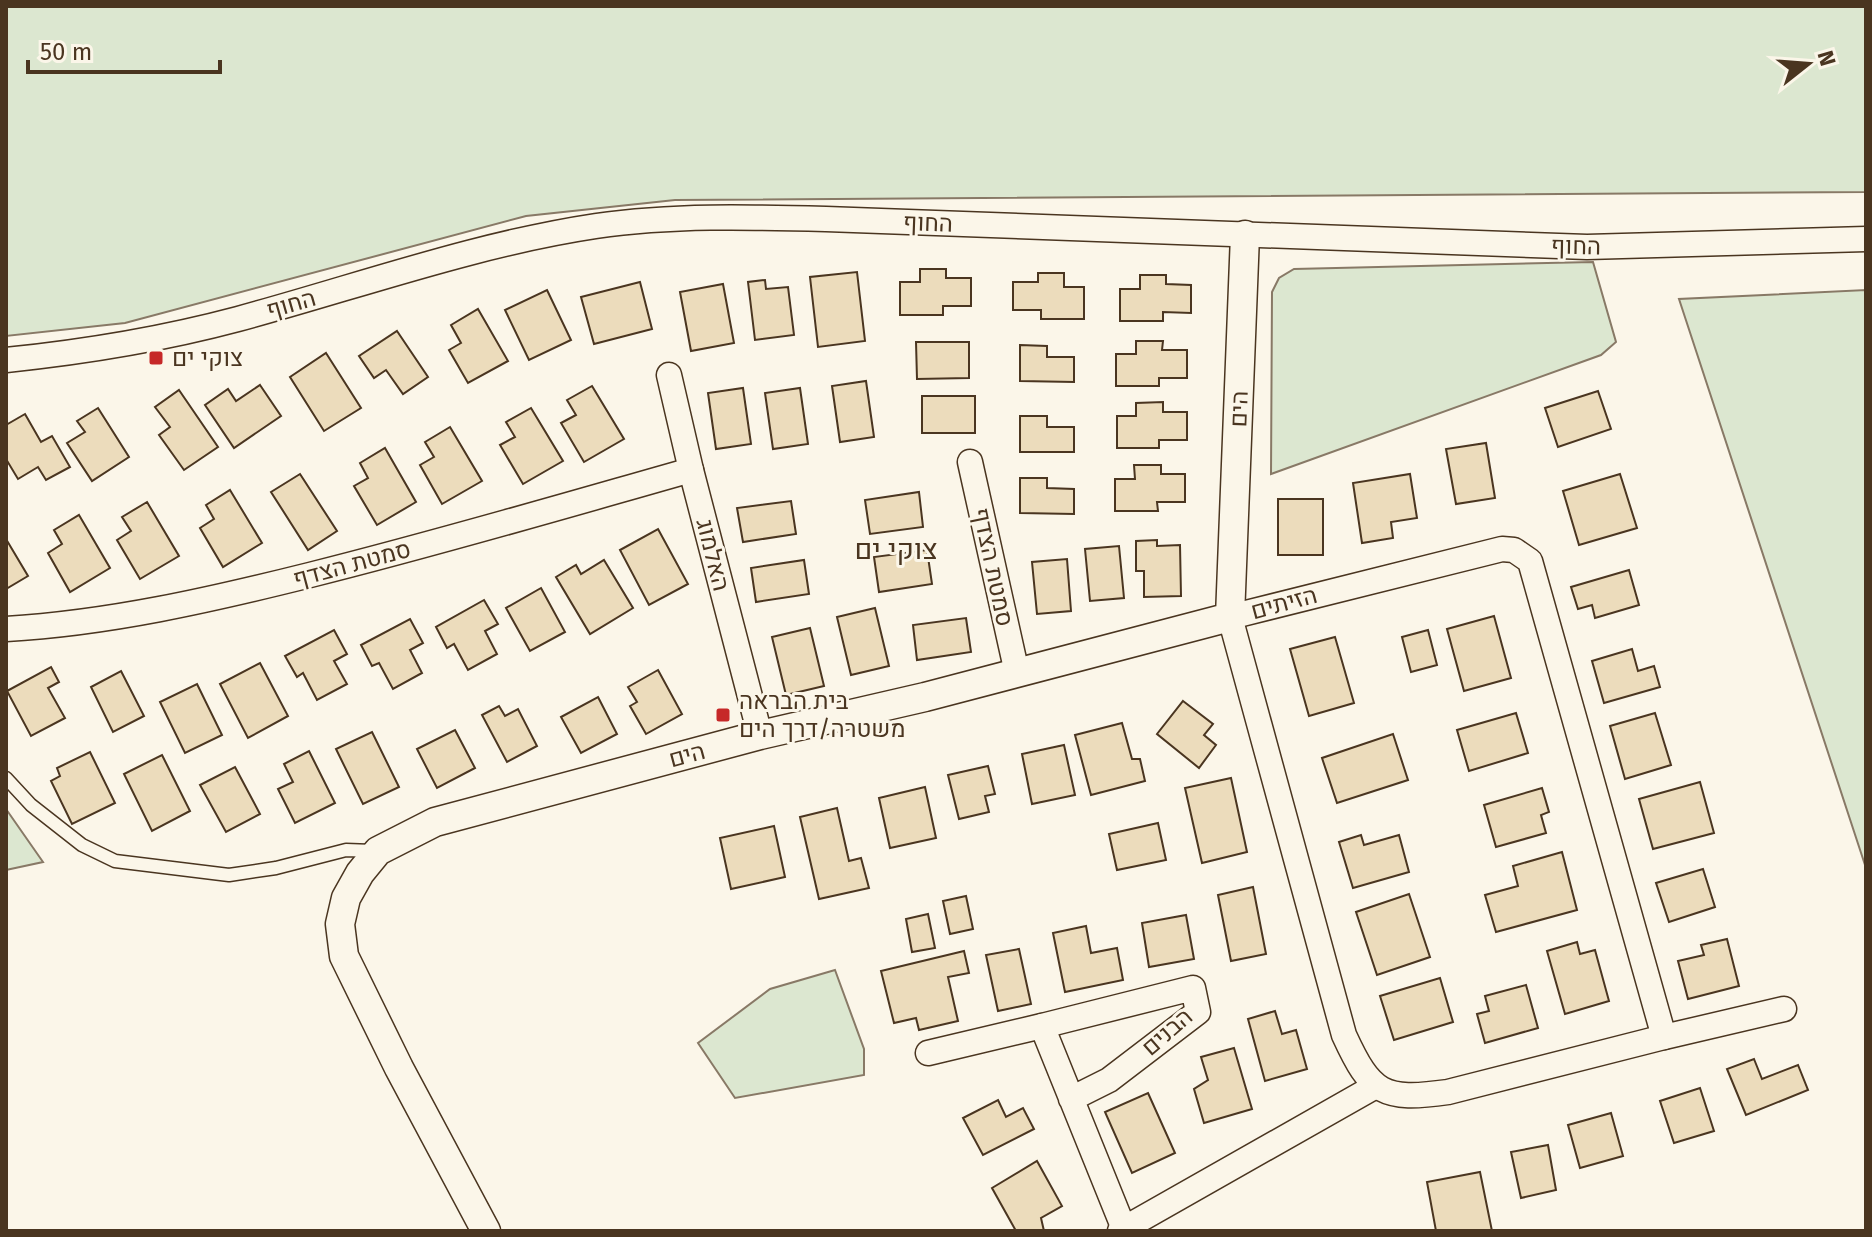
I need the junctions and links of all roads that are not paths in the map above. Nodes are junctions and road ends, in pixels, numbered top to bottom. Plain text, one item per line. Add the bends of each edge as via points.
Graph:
1 (1245, 235) junction
2 (1866, 239) edge
3 (6, 360) edge
4 (669, 375) dead end
5 (970, 462) dead end
6 (691, 470) junction
7 (1230, 617) junction
8 (6, 629) edge
9 (1017, 673) junction
10 (760, 735) junction
11 (6, 778) edge
12 (378, 851) junction
13 (1784, 1009) dead end
14 (1042, 1026) junction
15 (1664, 1037) junction
16 (928, 1053) dead end
17 (1374, 1087) junction
18 (1071, 1099) junction
19 (1122, 1230) edge
20 (486, 1231) edge

1 - 2 street, החוף via 1587,247
1 - 3 street, החוף via 767,218 643,221 535,238 158,337
1 - 7 street, הים
4 - 6 street, האלמוג
5 - 9 street, סמטת הצדף
6 - 8 street, סמטת הצדף via 225,597 119,617
6 - 10 street, האלמוג
7 - 9 street, הים
7 - 15 street, הזיתים via 1502,549 1530,561
7 - 17 street, הזיתים via 1344,1035
9 - 10 street, הים
10 - 12 street, הים via 435,822
11 - 12 lane via 82,845 115,861 229,875 346,850
12 - 20 street, הים via 346,898 340,924 344,956
13 - 15 street
14 - 16 street, הבנים
14 - 18 street
14 - 18 street, הבנים via 1193,988 1198,1012 1109,1080
15 - 17 street via 1448,1092 1418,1096
17 - 19 street
18 - 19 street

